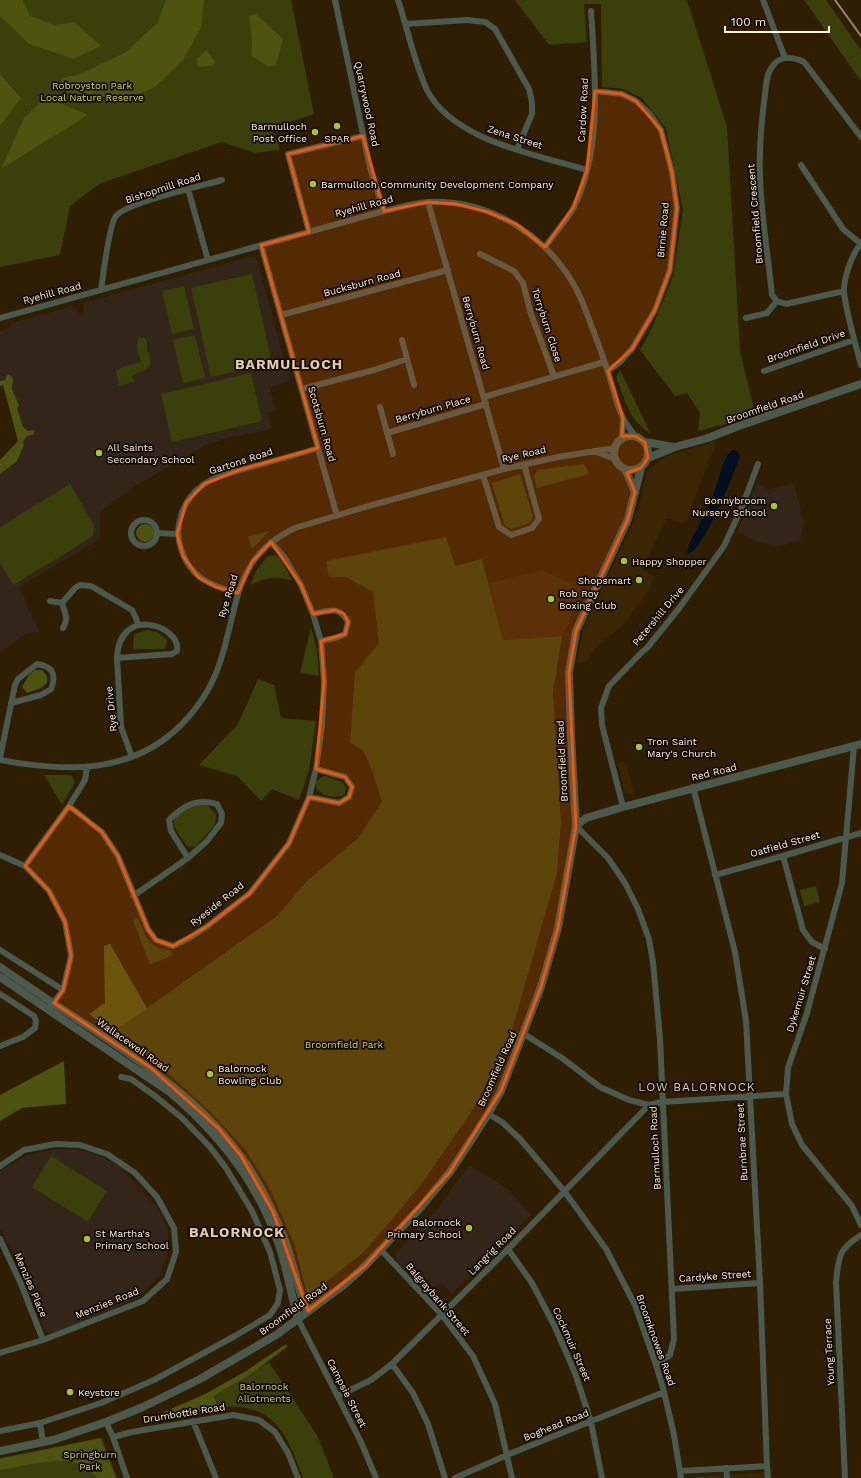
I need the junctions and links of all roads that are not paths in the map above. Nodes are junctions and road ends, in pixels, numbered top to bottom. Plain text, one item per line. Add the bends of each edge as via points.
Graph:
1 (335, 0) edge
2 (398, 0) edge
3 (764, 0) edge
4 (591, 12) dead end
5 (406, 24) junction
6 (785, 58) junction
7 (595, 92) junction
8 (363, 136) junction
9 (861, 137) edge
10 (517, 149) junction
11 (801, 165) dead end
12 (587, 170) junction
13 (222, 180) dead end
14 (188, 189) junction
15 (428, 202) junction
16 (384, 211) junction
17 (309, 232) junction
18 (861, 244) edge
19 (261, 245) junction
20 (545, 247) junction
21 (480, 254) dead end
22 (208, 260) junction
23 (448, 270) junction
24 (101, 290) junction
25 (844, 292) junction
26 (777, 301) junction
27 (281, 315) junction
28 (0, 318) edge
29 (746, 318) dead end
30 (402, 340) dead end
31 (854, 340) junction
32 (407, 359) junction
33 (604, 362) junction
34 (861, 365) edge
35 (608, 371) junction
36 (764, 371) dead end
37 (554, 376) junction
38 (861, 384) edge
39 (414, 385) dead end
40 (302, 390) junction
41 (484, 397) junction
42 (486, 404) junction
43 (380, 407) dead end
44 (623, 418) junction
45 (387, 433) junction
46 (635, 436) junction
47 (622, 438) junction
48 (645, 442) junction
49 (674, 447) junction
50 (318, 448) junction
51 (615, 448) junction
52 (594, 451) junction
53 (393, 454) dead end
54 (648, 458) junction
55 (615, 459) junction
56 (524, 464) junction
57 (758, 464) dead end
58 (641, 468) junction
59 (504, 469) junction
60 (625, 469) junction
61 (483, 475) junction
62 (635, 492) junction
63 (337, 516) junction
64 (157, 533) junction
65 (177, 534) junction
66 (271, 542) junction
67 (238, 593) junction
68 (50, 601) dead end
69 (62, 603) junction
70 (313, 614) junction
71 (138, 625) junction
72 (62, 628) dead end
73 (321, 641) junction
74 (117, 658) junction
75 (11, 703) junction
76 (858, 745) edge
77 (132, 757) junction
78 (0, 759) edge
79 (87, 767) junction
80 (316, 770) junction
81 (693, 788) junction
82 (309, 797) junction
83 (69, 806) junction
84 (623, 807) junction
85 (576, 826) junction
86 (861, 833) edge
87 (848, 836) junction
88 (0, 855) edge
89 (783, 856) junction
90 (188, 858) junction
91 (25, 866) junction
92 (715, 874) junction
93 (133, 896) junction
94 (825, 949) junction
95 (0, 950) edge
96 (0, 967) edge
97 (0, 977) edge
98 (63, 990) junction
99 (0, 994) edge
100 (54, 1003) junction
101 (48, 1010) junction
102 (524, 1034) junction
103 (0, 1046) edge
104 (121, 1077) dead end
105 (786, 1094) junction
106 (750, 1097) junction
107 (662, 1102) junction
108 (650, 1105) junction
109 (488, 1114) junction
110 (238, 1158) junction
111 (0, 1166) edge
112 (226, 1168) junction
113 (565, 1192) junction
114 (861, 1225) edge
115 (861, 1235) edge
116 (0, 1239) edge
117 (508, 1249) junction
118 (381, 1250) junction
119 (760, 1283) junction
120 (672, 1289) junction
121 (308, 1311) junction
122 (442, 1315) junction
123 (298, 1319) junction
124 (43, 1340) junction
125 (0, 1353) edge
126 (392, 1364) junction
127 (656, 1365) junction
128 (664, 1392) junction
129 (338, 1396) junction
130 (193, 1421) junction
131 (106, 1422) junction
132 (591, 1422) junction
133 (40, 1423) junction
134 (0, 1431) edge
135 (113, 1437) junction
136 (43, 1443) junction
137 (0, 1451) edge
138 (507, 1455) junction
139 (767, 1466) junction
140 (726, 1468) junction
141 (680, 1475) edge
142 (127, 1478) edge
143 (216, 1478) edge
144 (298, 1478) edge
145 (376, 1478) edge
146 (445, 1478) edge
147 (455, 1478) edge
148 (512, 1478) edge
149 (602, 1478) edge
150 (727, 1478) edge
151 (768, 1478) edge
152 (845, 1478) edge

1 - 8 street, Quarrywood Road
2 - 5 street, Zena Street
3 - 6 street
4 - 7 street, Cardow Road
5 - 10 street, Zena Street via 428,91 444,112 472,133
5 - 10 street via 467,20 485,22 494,29 529,89 532,102 532,114
6 - 9 street via 792,57 804,62
6 - 26 street, Broomfield Crescent via 779,59 772,67 767,79 761,131 760,176 772,294
7 - 12 street, Cardow Road via 594,130
7 - 35 street, Birnie Road via 622,94 636,101 661,130 672,172 677,208 670,270 655,310 632,349
8 - 16 street, Quarrywood Road
8 - 17 street via 288,154
10 - 12 street, Zena Street
11 - 18 street via 843,229
12 - 20 street, Cardow Road via 574,208
13 - 14 street, Bishopmill Road
14 - 22 street
14 - 24 street, Bishopmill Road via 131,206 115,216
15 - 16 street, Ryehill Road
15 - 20 street, Ryehill Road via 456,204 488,212 516,224
15 - 23 street, Berryburn Road
16 - 17 street, Ryehill Road
17 - 19 street, Ryehill Road
18 - 25 street via 848,267
19 - 22 street, Ryehill Road
19 - 27 street, Scotsburn Road
20 - 33 street, Ryehill Road via 566,273 581,300
21 - 37 street, Torryburn Close via 514,271 522,282
22 - 24 street, Ryehill Road
23 - 27 street, Bucksburn Road
23 - 41 street, Berryburn Road
24 - 28 street, Ryehill Road
25 - 26 street via 786,304
25 - 31 street
26 - 29 street via 767,313
27 - 40 street, Scotsburn Road
30 - 32 street
31 - 34 street
31 - 36 street, Broomfield Drive
32 - 39 street
32 - 40 street
33 - 35 street, Ryehill Road
33 - 37 street
35 - 44 street, Ryehill Road
37 - 41 street
38 - 49 street, Broomfield Road via 708,438
40 - 50 street, Scotsburn Road
41 - 42 street, Berryburn Road
42 - 45 street, Berryburn Place
42 - 59 street, Berryburn Road
43 - 45 street, Berryburn Place
44 - 46 street, Ryehill Road
44 - 47 street, Ryehill Road
45 - 53 street, Berryburn Place
46 - 47 street
46 - 48 street
47 - 51 street
48 - 49 street, Broomfield Road
48 - 54 street
49 - 54 street, Broomfield Road
50 - 63 street, Scotsburn Road
50 - 65 street, Gartons Road via 239,470 204,484 186,503
51 - 52 street, Rye Road
51 - 55 street
52 - 55 street
52 - 56 street, Rye Road
54 - 58 street
55 - 60 street
56 - 59 street, Rye Road
56 - 61 street via 539,519 532,528 511,534 499,527
57 - 84 street, Petershill Drive via 742,508 724,546 652,642 609,686 601,708 602,725
58 - 60 street
58 - 62 street, Broomfield Road
59 - 61 street, Rye Road
60 - 62 street
61 - 63 street, Rye Road
62 - 85 street, Broomfield Road via 628,519 576,631 569,673
63 - 66 street, Rye Road via 295,528
64 - 64 street via 154,542 150,545 141,545 134,540 132,530 137,523 146,520 154,524
64 - 65 street
65 - 67 street, Gartons Road via 183,556 198,577 216,587
66 - 67 street, Rye Road via 252,562
66 - 70 street, Ryeside Road via 301,584
67 - 77 street, Rye Road via 218,667 205,696 174,732
68 - 69 street
69 - 71 street via 80,585 91,586 132,610
69 - 72 street via 67,617
70 - 73 street, Ryeside Road
70 - 73 street via 334,610 344,614 348,622 345,634
71 - 74 street, Rye Drive via 125,632 121,638
71 - 74 street via 155,625 164,630 176,640 177,651 172,654
73 - 80 street, Ryeside Road via 324,682
74 - 77 street, Rye Drive via 122,727
75 - 75 street via 18,679 27,671 37,664 45,665 51,670 54,678 51,689 41,695
75 - 78 street
76 - 81 street, Red Road
76 - 87 street, Dykemuir Street
77 - 79 street, Rye Road
78 - 79 street, Rye Road via 31,766
79 - 83 street via 85,780
80 - 82 street, Ryeside Road
80 - 82 street via 345,777 352,787 349,797 339,803
81 - 84 street, Red Road
81 - 92 street, Burnbrae Street
82 - 93 street, Ryeside Road via 289,843 250,893 189,938 173,946 156,940
83 - 91 street
83 - 93 street, Ryeside Road via 102,832 118,856
84 - 85 street, Red Road via 586,818
85 - 102 street, Broomfield Road via 558,928
85 - 107 street, Barmulloch Road via 608,858 625,883 638,909 648,939 658,1009
86 - 87 street, Oatfield Street
87 - 89 street, Oatfield Street
87 - 94 street, Dykemuir Street via 842,883
88 - 91 street
89 - 92 street, Oatfield Street
89 - 94 street via 803,930 812,942
90 - 90 street via 221,823 222,814 218,804 206,801 193,803 169,820 171,831
90 - 93 street
91 - 98 street via 49,891 65,922 71,956
92 - 106 street, Burnbrae Street via 735,952 745,1013
94 - 105 street, Dykemuir Street via 808,1012 788,1068
95 - 98 street
96 - 100 street, Wallacewell Road
97 - 101 street, Wallacewell Road
98 - 100 street
99 - 103 street via 34,1016 36,1021 35,1028 23,1037
100 - 101 street
100 - 110 street, Wallacewell Road via 151,1068 197,1106 219,1128
101 - 110 street, Wallacewell Road via 171,1094 191,1110
102 - 108 street via 562,1058 600,1087 629,1100
102 - 109 street, Broomfield Road via 501,1091
104 - 112 street via 131,1079 182,1118
105 - 106 street
105 - 114 street, Dykemuir Street via 792,1124 802,1145 852,1206
106 - 107 street
106 - 119 street, Burnbrae Street
107 - 108 street
107 - 120 street, Barmulloch Road
108 - 113 street, Langrig Road
109 - 113 street, Broomknowes Road via 502,1122 517,1136
109 - 118 street, Broomfield Road via 450,1172
110 - 112 street
110 - 121 street, Wallacewell Road via 258,1184 285,1238 301,1299
110 - 123 street, Wallacewell Road via 271,1224 287,1272
111 - 124 street, Menzies Road via 24,1150 55,1144 80,1145 107,1154 135,1173 157,1197 174,1228 176,1252 167,1279 143,1301
112 - 133 street, Broomfield Road via 252,1211 270,1252 280,1290 278,1303 270,1315 154,1380 101,1403
113 - 117 street, Langrig Road
113 - 127 street, Broomknowes Road via 606,1249 635,1305
115 - 152 street, Young Terrace via 849,1243 838,1257 836,1282
116 - 124 street, Menzies Place
117 - 122 street, Langrig Road
117 - 132 street, Cockmuir Street via 532,1283 555,1327 575,1373
118 - 121 street, Broomfield Road via 345,1284
118 - 122 street, Balgraybank Street
119 - 120 street, Cardyke Street
119 - 139 street, Burnbrae Street
120 - 127 street, Barmulloch Road via 674,1339 670,1355
121 - 123 street, Broomfield Road
122 - 126 street, Langrig Road
122 - 138 street, Balgraybank Street via 473,1356 495,1404
123 - 129 street, Campsie Street
123 - 131 street, Broomfield Road via 276,1335 200,1379
124 - 125 street, Menzies Road
126 - 129 street, Langrig Road via 371,1380
126 - 146 street via 413,1393 428,1424
127 - 128 street, Broomknowes Road
128 - 132 street, Boghead Road
128 - 141 street, Broomknowes Road
129 - 145 street, Campsie Street
130 - 135 street, Drumbottie Road
130 - 143 street
130 - 144 street, Drumbottie Road via 233,1415 259,1420 275,1432 288,1453
131 - 135 street
131 - 136 street, Broomfield Road
132 - 138 street, Boghead Road
132 - 149 street, Cockmuir Street
133 - 134 street, Broomfield Road
133 - 136 street
135 - 142 street
136 - 137 street, Broomfield Road
138 - 147 street, Boghead Road
138 - 148 street, Balgraybank Street
139 - 140 street
139 - 151 street, Burnbrae Street
140 - 141 street
140 - 150 street

